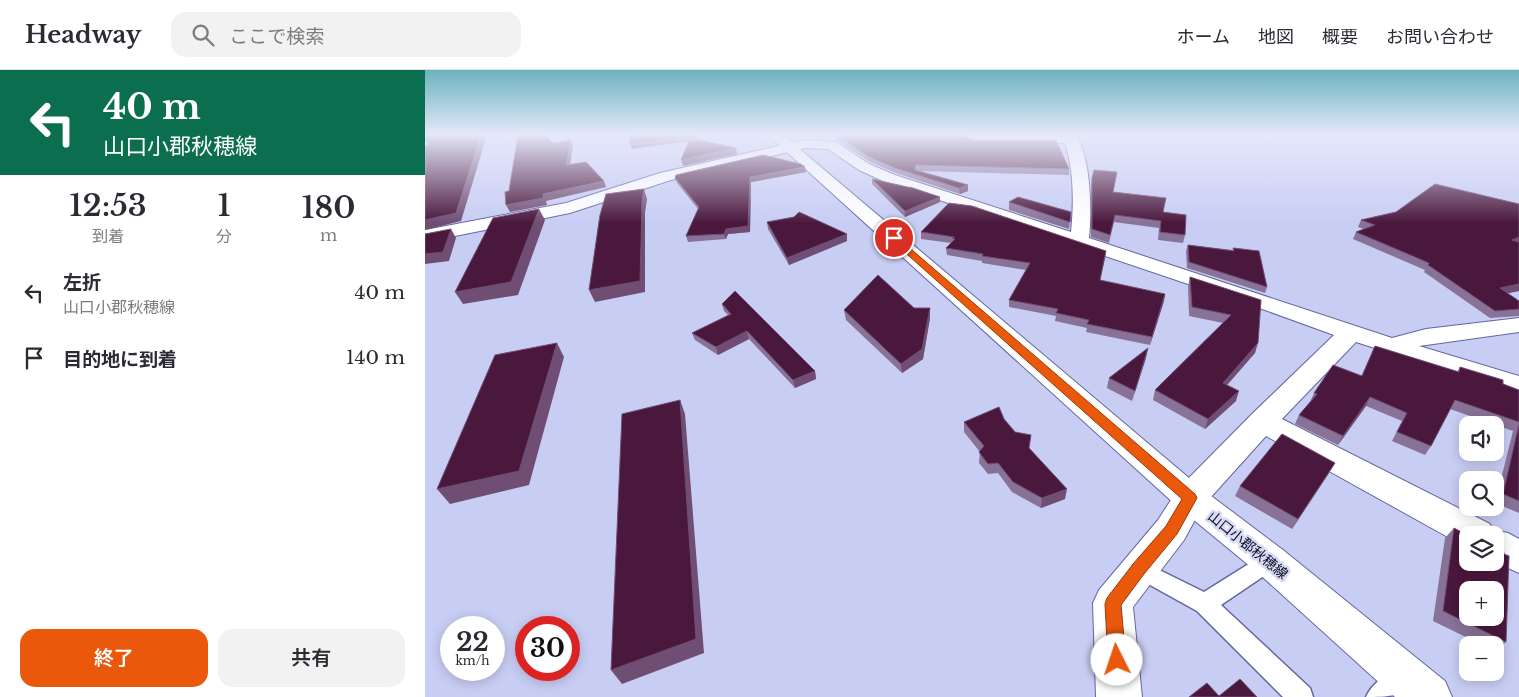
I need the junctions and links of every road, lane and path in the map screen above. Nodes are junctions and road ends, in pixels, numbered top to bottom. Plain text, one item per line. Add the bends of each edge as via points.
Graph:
1 (705, 164) edge
2 (810, 164) edge
3 (859, 164) edge
4 (1078, 164) edge
5 (425, 236) edge
6 (1079, 241) junction
7 (1519, 325) edge
8 (1351, 333) junction
9 (1393, 345) junction
10 (1519, 385) edge
11 (1262, 421) junction
12 (1190, 498) junction
13 (1460, 526) edge
14 (1504, 549) edge
15 (1519, 557) edge
16 (1270, 561) junction
17 (1139, 569) junction
18 (1205, 604) junction
19 (1405, 677) junction
20 (1119, 697) edge
21 (1301, 697) edge
22 (1379, 697) edge
23 (1429, 697) edge

1 - 5 street via 570,208
2 - 12 street, 山口小郡秋穂線
3 - 6 street via 889,178
4 - 6 street via 1083,226
6 - 8 street
7 - 9 street via 1426,336
8 - 9 street
8 - 11 street
9 - 10 street
11 - 12 street
11 - 13 street
12 - 16 street, 山口小郡秋穂線
12 - 17 street via 1171,530
14 - 15 street
16 - 18 lane
16 - 19 street, 山口小郡秋穂線
17 - 18 lane
17 - 20 street via 1113,604
18 - 21 lane
19 - 22 lane
19 - 23 street, 山口小郡秋穂線

